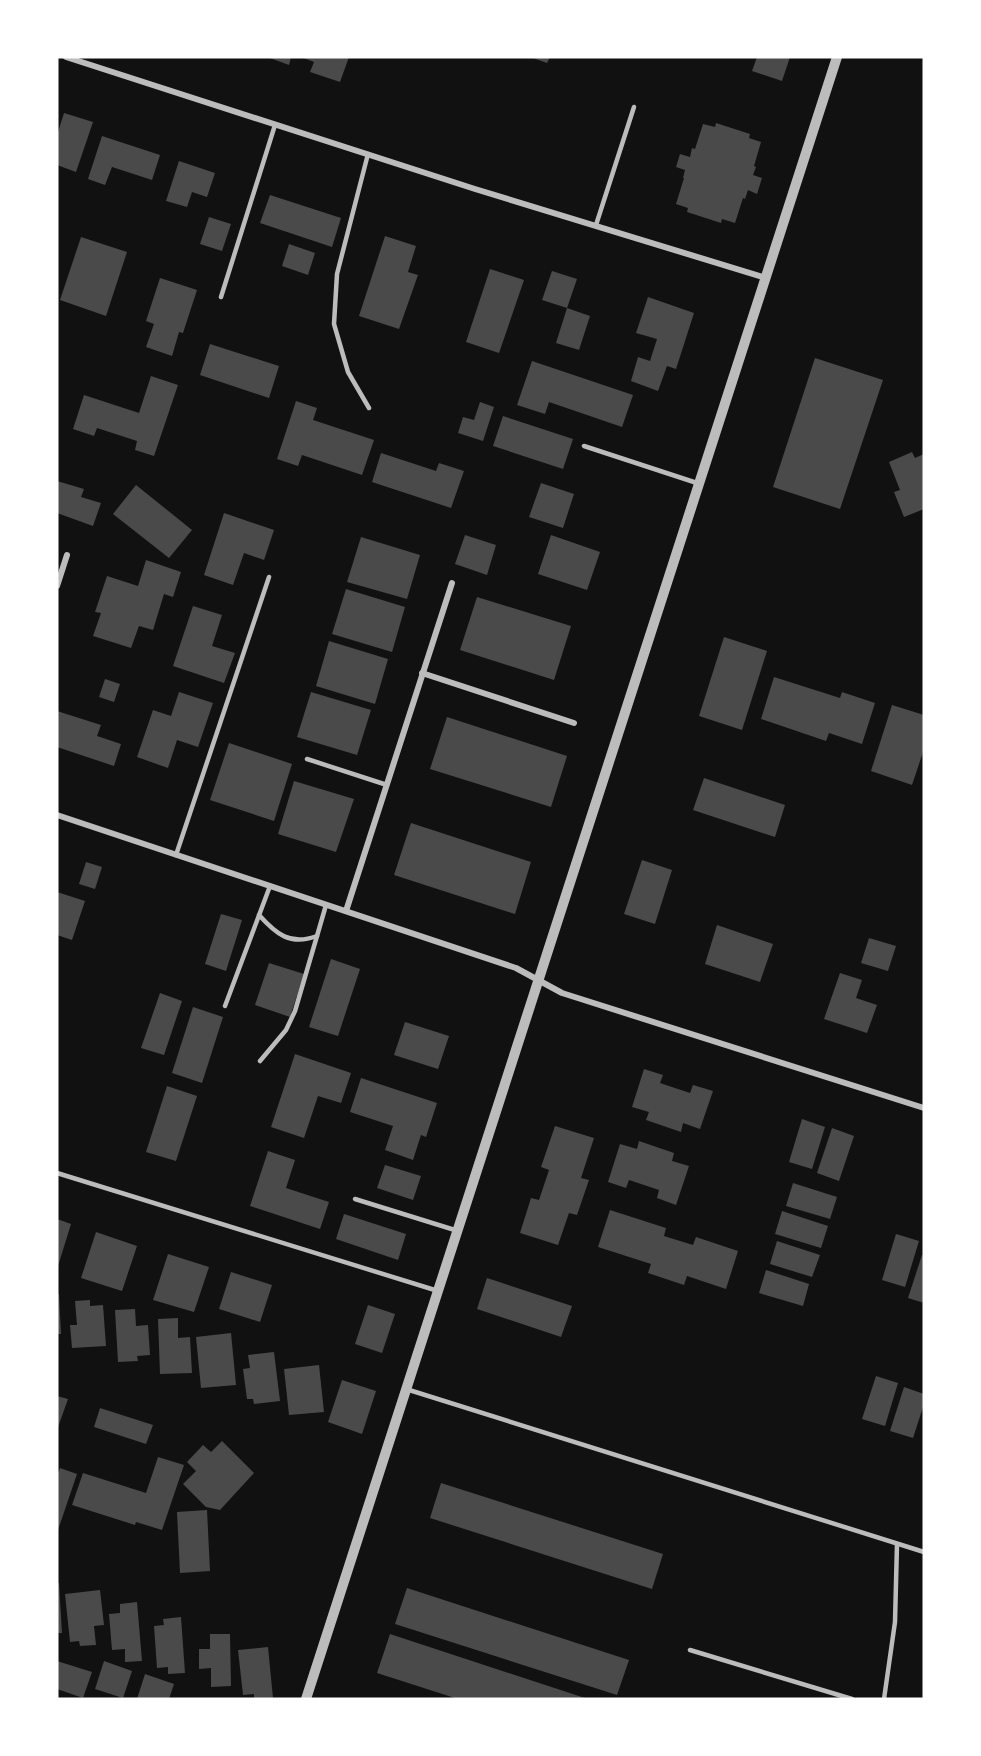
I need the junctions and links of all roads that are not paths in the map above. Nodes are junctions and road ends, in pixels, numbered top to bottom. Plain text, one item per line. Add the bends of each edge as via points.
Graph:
1 (66, 57) edge
2 (837, 57) edge
3 (634, 107) dead end
4 (275, 125) junction
5 (368, 154) junction
6 (597, 225) junction
7 (766, 278) junction
8 (221, 297) dead end
9 (369, 408) dead end
10 (584, 446) dead end
11 (700, 484) junction
12 (68, 555) dead end
13 (268, 577) dead end
14 (452, 583) dead end
15 (57, 586) edge
16 (422, 673) junction
17 (574, 723) dead end
18 (307, 759) dead end
19 (387, 785) junction
20 (57, 815) edge
21 (176, 855) junction
22 (270, 886) junction
23 (326, 905) junction
24 (346, 911) junction
25 (259, 915) junction
26 (317, 936) junction
27 (538, 980) junction
28 (225, 1006) dead end
29 (260, 1061) dead end
30 (924, 1108) edge
31 (57, 1173) edge
32 (355, 1199) dead end
33 (458, 1231) junction
34 (438, 1291) junction
35 (406, 1389) junction
36 (897, 1544) junction
37 (924, 1552) edge
38 (690, 1650) dead end
39 (306, 1699) edge
40 (852, 1699) edge
41 (885, 1699) edge

1 - 4 street
2 - 7 street
3 - 6 lane
4 - 5 street
4 - 8 lane
5 - 6 street
5 - 9 lane via 337,274 334,324 348,372
6 - 7 street
7 - 11 street
10 - 11 lane
11 - 27 street
12 - 15 street
13 - 21 lane
14 - 16 street
16 - 17 street
16 - 19 street
18 - 19 lane
19 - 24 street
20 - 21 street
21 - 22 street
22 - 23 street
22 - 25 lane
23 - 24 street
23 - 26 lane
24 - 27 street via 516,968
25 - 26 lane via 287,939 308,940
25 - 28 lane
26 - 29 lane via 295,1011 286,1030
27 - 30 street via 562,993
27 - 33 street
31 - 34 lane
32 - 33 lane
33 - 34 street
34 - 35 street
35 - 36 lane
35 - 39 street
36 - 37 lane
36 - 41 lane via 895,1622
38 - 40 lane

